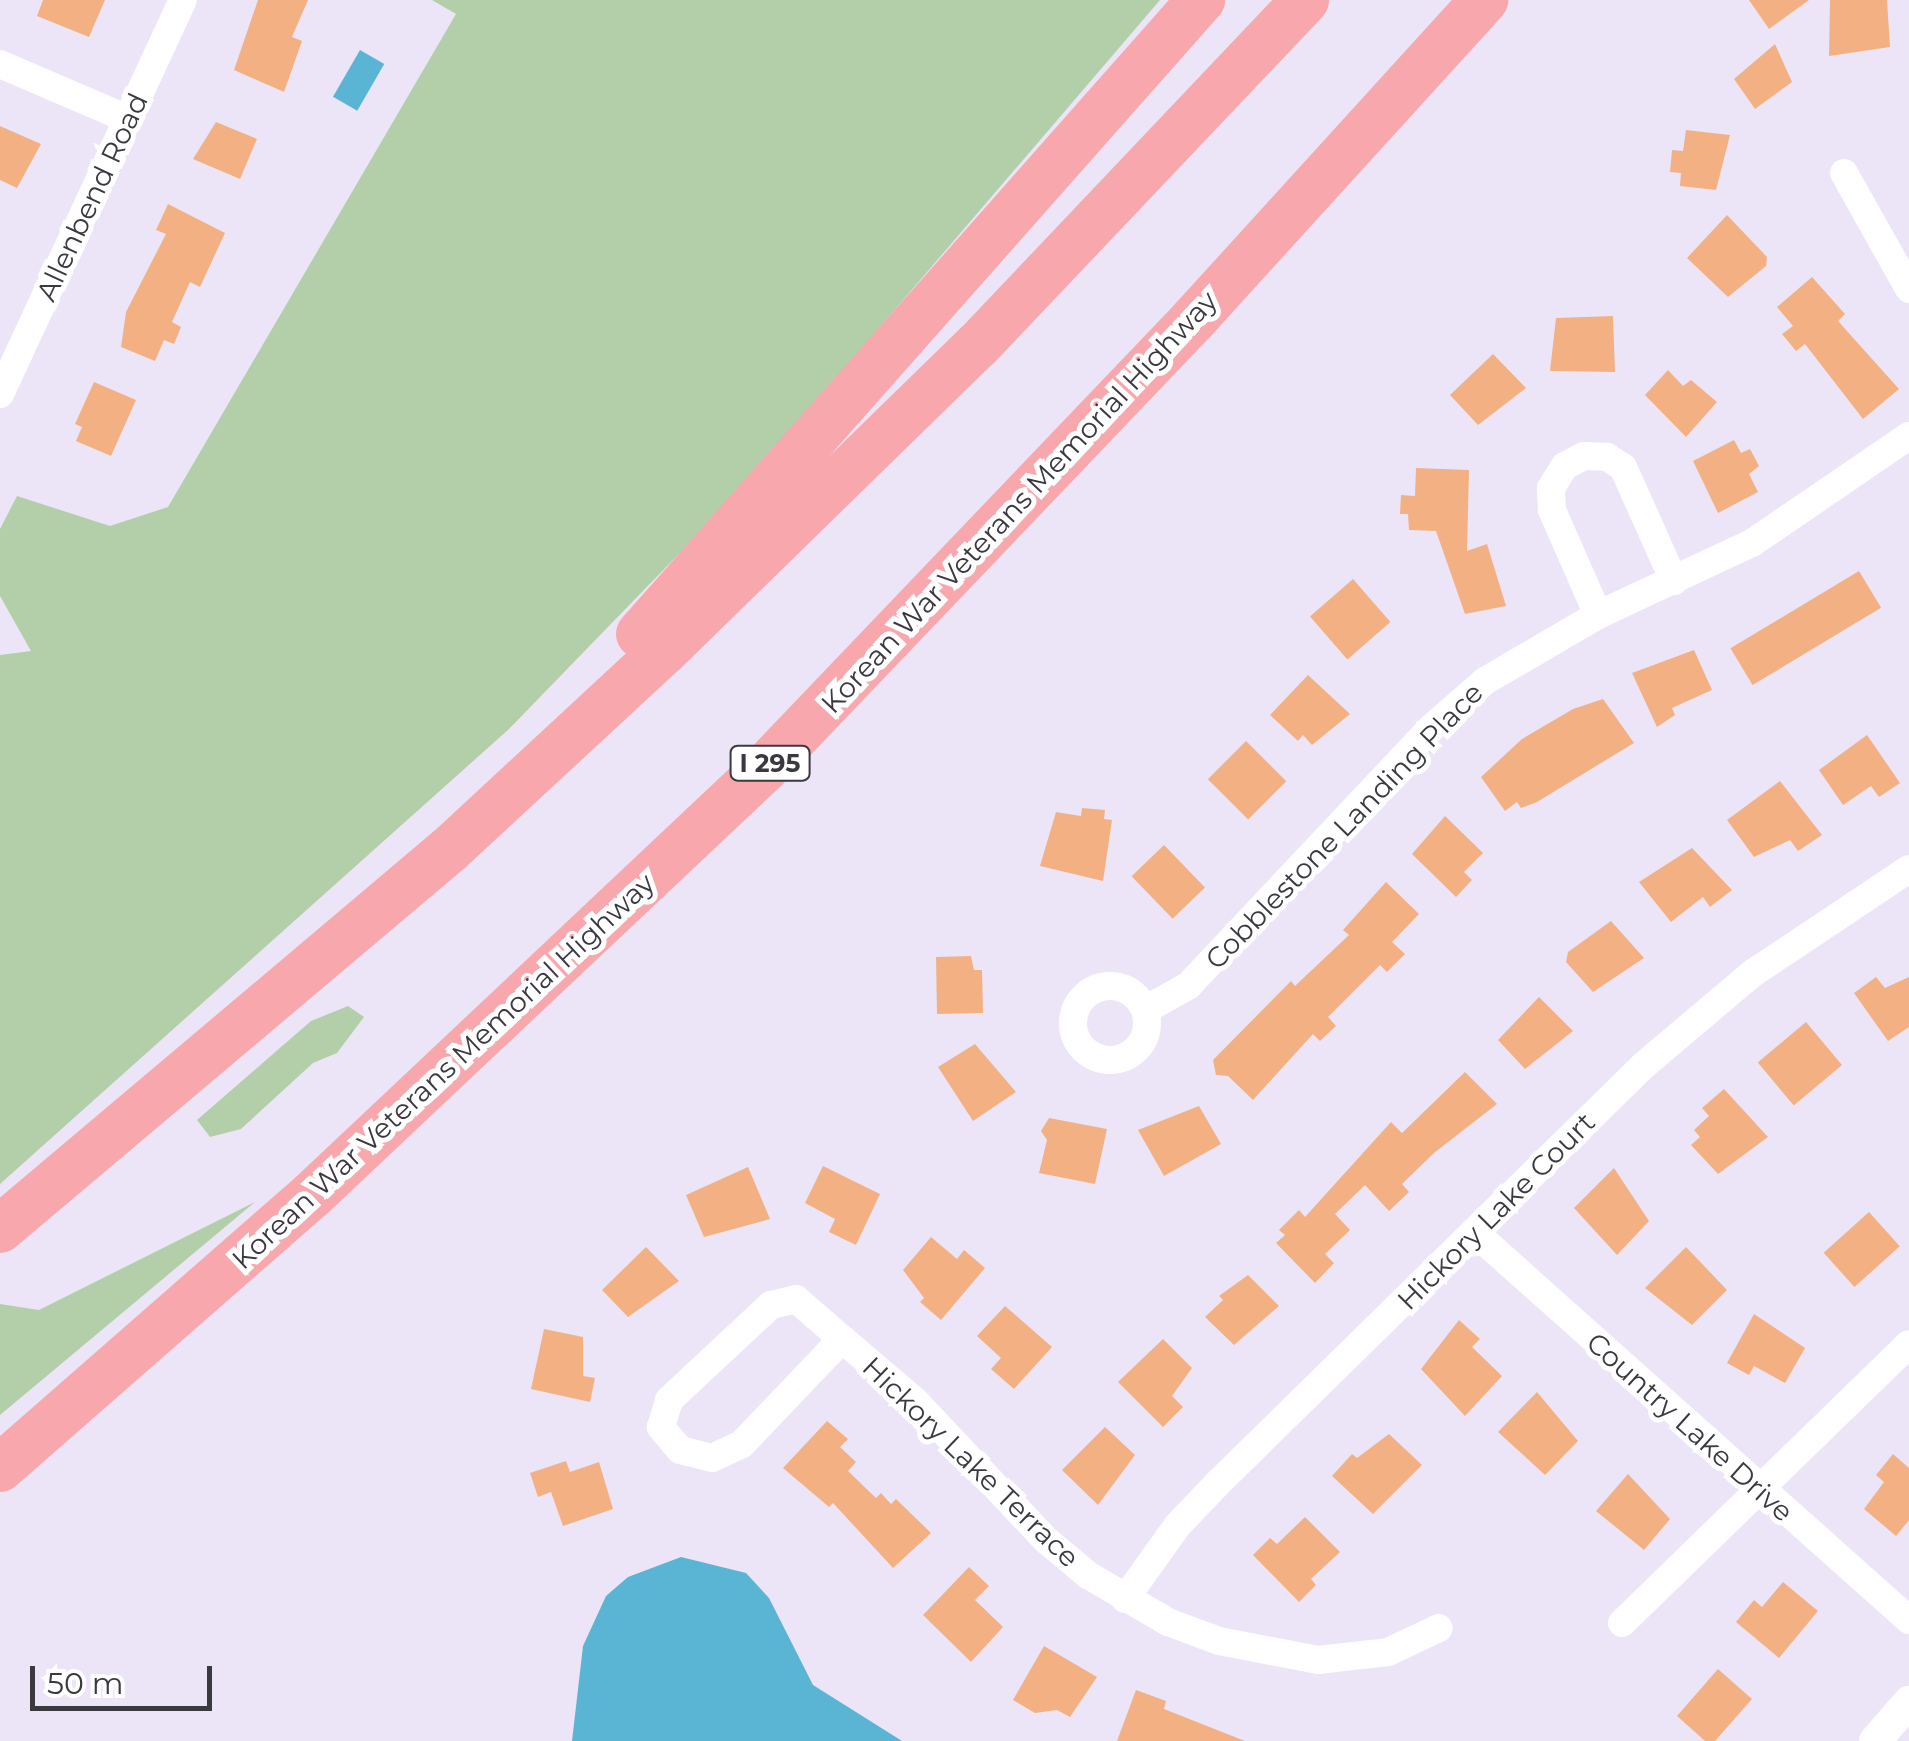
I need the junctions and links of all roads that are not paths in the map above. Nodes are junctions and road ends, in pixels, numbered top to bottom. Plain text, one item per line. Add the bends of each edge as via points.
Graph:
1 (183, 0) edge
2 (1200, 0) edge
3 (1305, 0) edge
4 (1484, 0) edge
5 (0, 64) edge
6 (128, 120) junction
7 (1844, 172) dead end
8 (1909, 289) edge
9 (0, 394) edge
10 (1909, 436) edge
11 (1674, 580) junction
12 (1598, 615) junction
13 (1909, 869) edge
14 (394, 890) junction
15 (1145, 1010) dead end
16 (0, 1229) edge
17 (1474, 1232) junction
18 (842, 1339) junction
19 (1909, 1344) edge
20 (0, 1468) edge
21 (1758, 1490) junction
22 (1125, 1599) junction
23 (1909, 1620) edge
24 (1622, 1623) dead end
25 (1439, 1628) dead end
26 (1909, 1702) edge
27 (1875, 1741) edge

1 - 6 street, Allenbend Road
2 - 14 highway via 747,517 629,646 433,839
3 - 14 highway via 820,502 448,850
4 - 20 highway, Korean War Veterans Memorial Highway / I 295 via 1153,362 764,769 328,1181
5 - 6 street
6 - 9 street, Allenbend Road
7 - 8 street
10 - 11 street, Cobblestone Landing Place via 1807,510
11 - 12 street, Cobblestone Landing Place
11 - 12 street via 1623,468 1607,457 1584,456 1566,466 1551,488 1552,510
12 - 15 street, Cobblestone Landing Place via 1485,681 1431,728 1188,986
13 - 17 street, Hickory Lake Court via 1697,1017
14 - 16 highway
17 - 21 street, Country Lake Drive
17 - 22 street, Hickory Lake Court via 1177,1526
18 - 18 street, Hickory Lake Terrace via 742,1444 712,1458 680,1450 660,1426 669,1400 771,1304 796,1299
18 - 22 street, Hickory Lake Terrace via 950,1436 1046,1540
19 - 21 street
21 - 23 street, Country Lake Drive
21 - 24 street
22 - 25 street, Hickory Lake Terrace via 1219,1642 1318,1660 1388,1652
26 - 27 street

